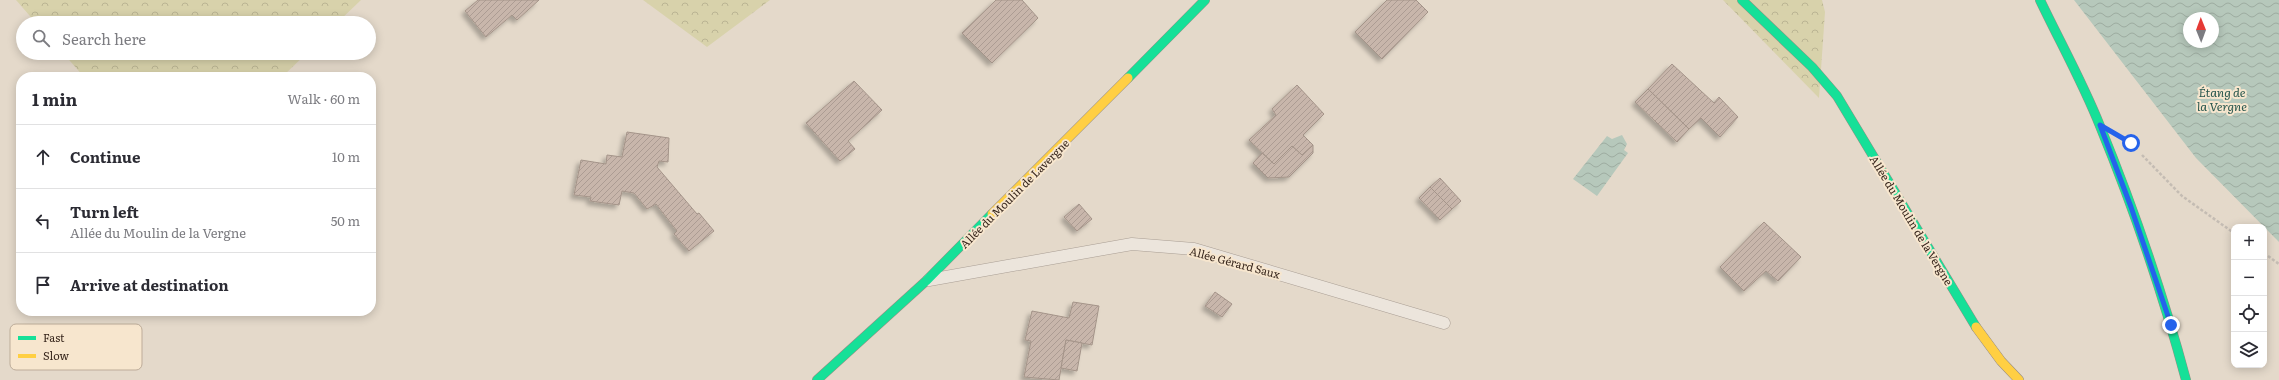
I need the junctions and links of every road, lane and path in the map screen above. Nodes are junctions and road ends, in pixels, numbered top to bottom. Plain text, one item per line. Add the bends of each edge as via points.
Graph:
1 (1205, 0) edge
2 (1742, 0) edge
3 (2040, 0) edge
4 (2141, 154) dead end
5 (2231, 230) edge
6 (2267, 255) edge
7 (2279, 264) edge
8 (926, 281) junction
9 (1444, 323) dead end
10 (817, 380) edge
11 (2019, 380) edge
12 (2186, 380) edge

1 - 8 street, Allée du Moulin de Lavergne
2 - 11 street, Allée du Moulin de la Vergne via 1805,59 1847,110 1977,328
3 - 12 street via 2100,125 2120,177 2171,325
4 - 5 path via 2182,196
6 - 7 path
8 - 9 lane, Allée Gérard Saux via 1132,244 1194,249
8 - 10 street, Allée du Moulin de Lavergne

